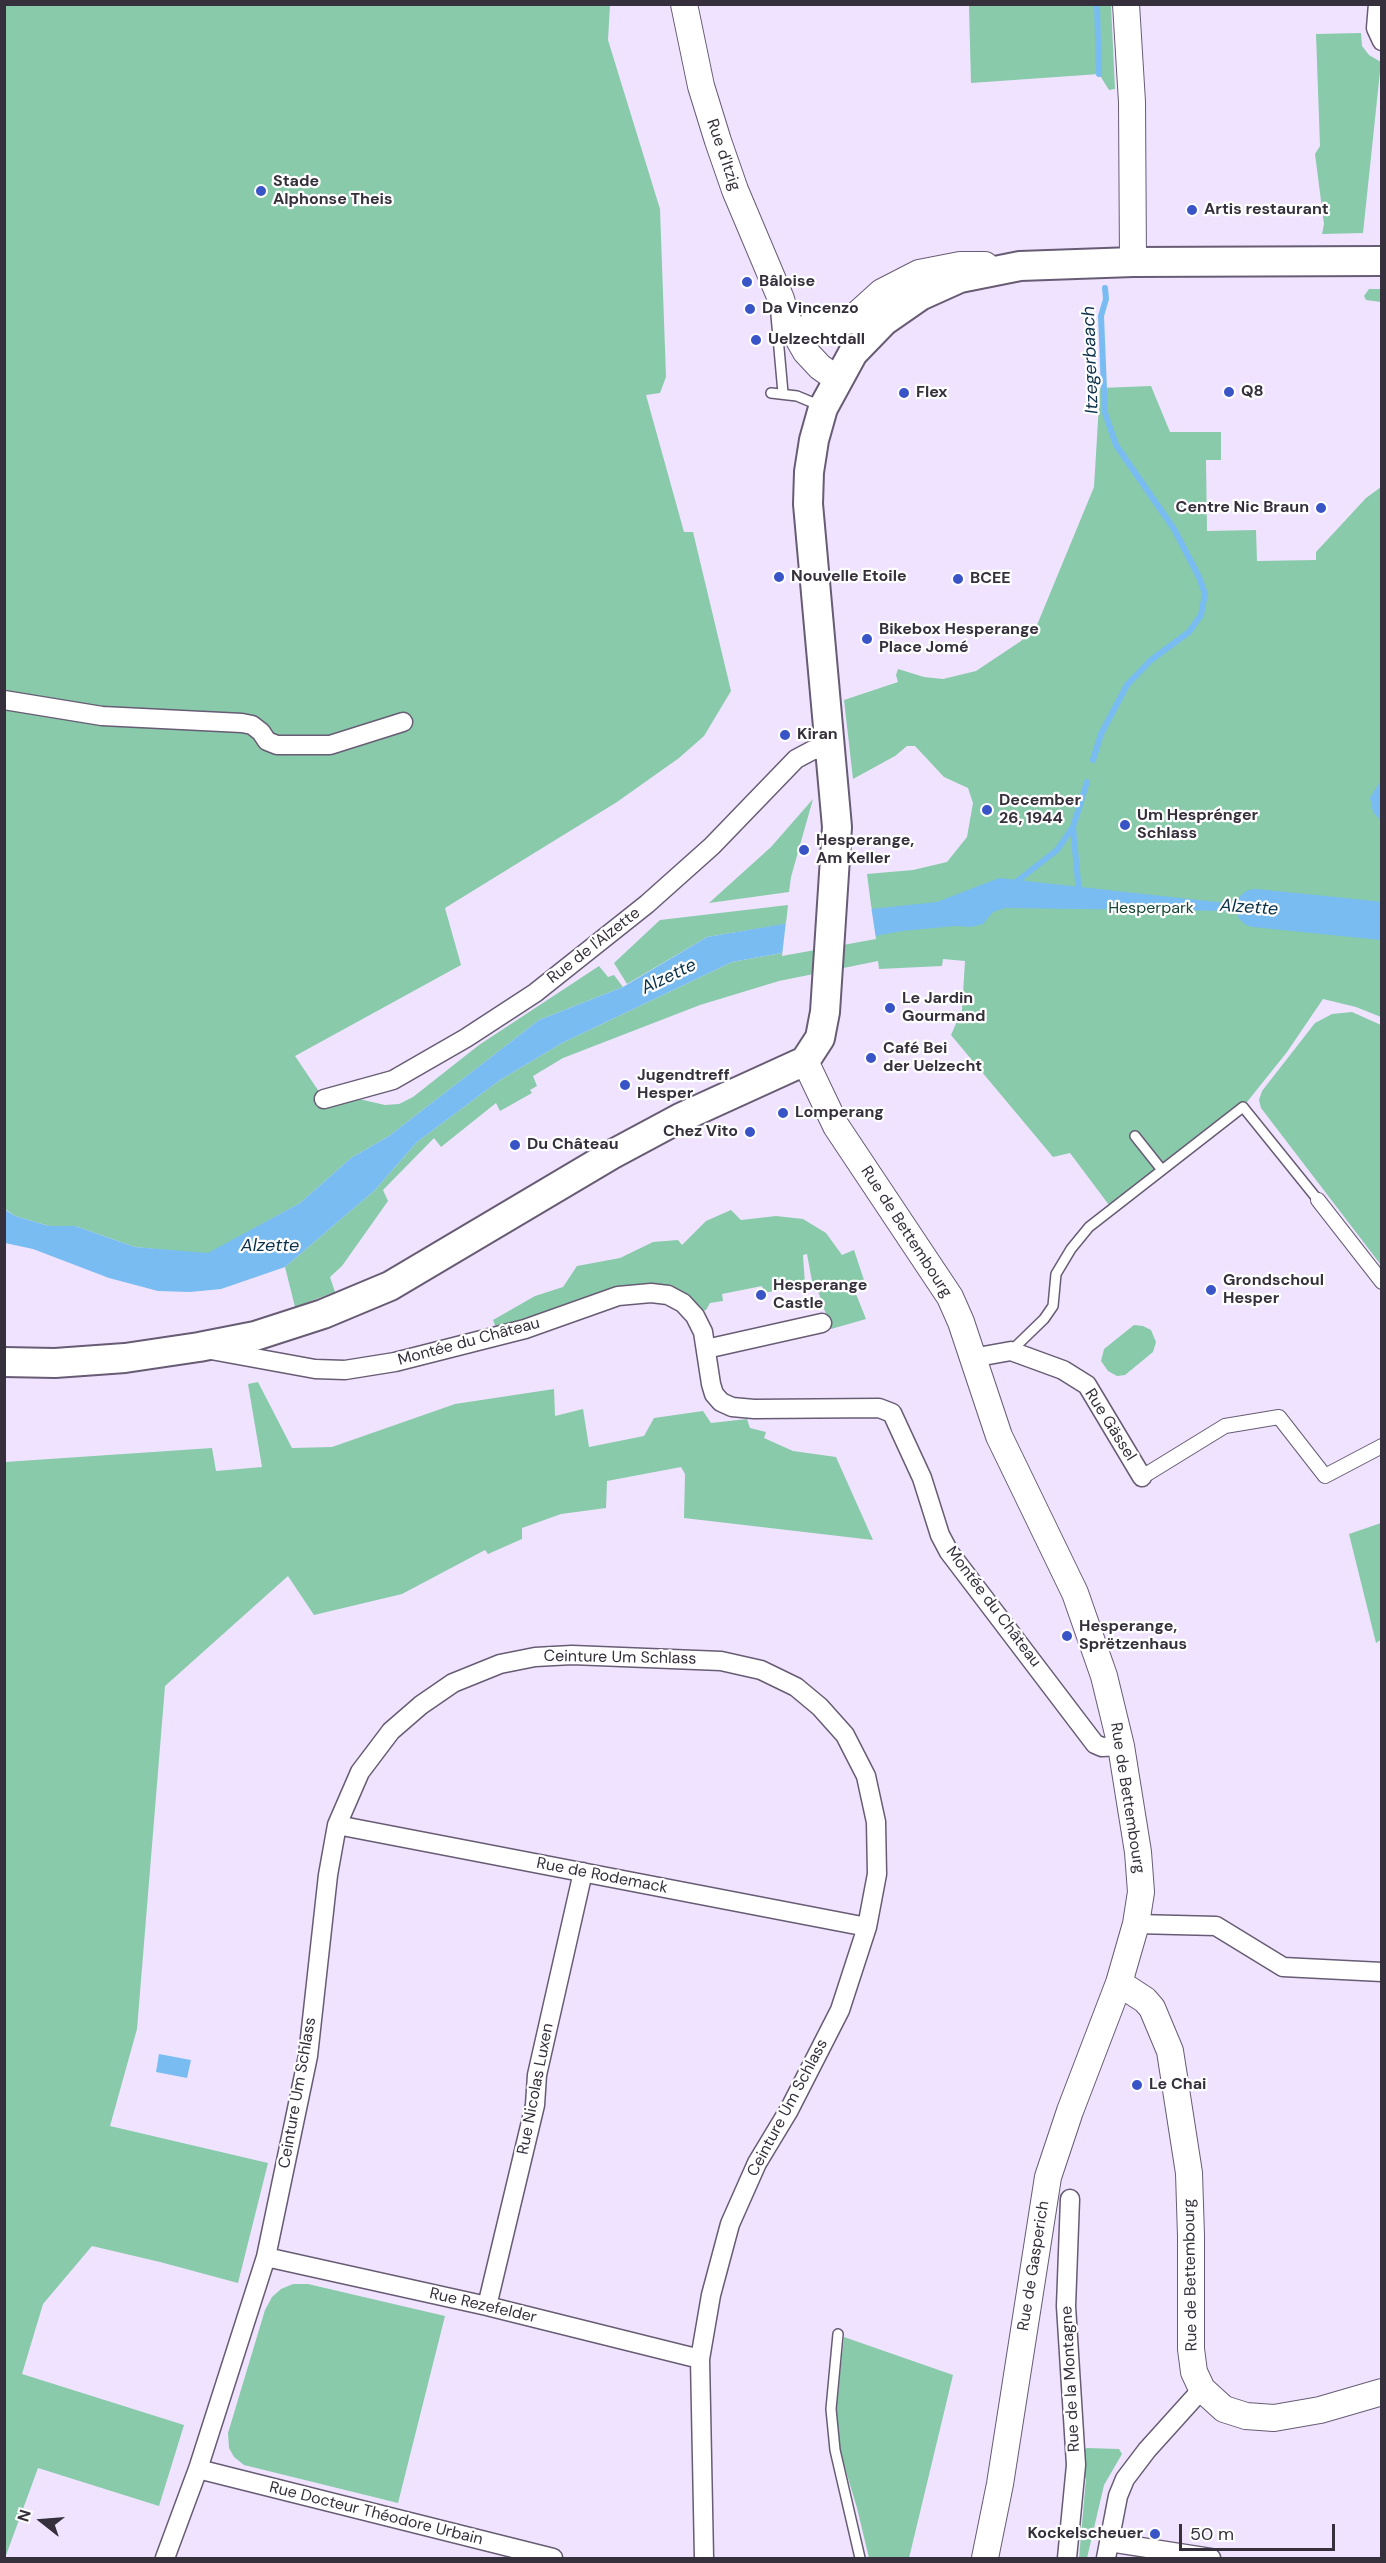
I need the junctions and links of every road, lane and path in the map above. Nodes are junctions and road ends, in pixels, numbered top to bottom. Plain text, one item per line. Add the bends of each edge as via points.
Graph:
1 (684, 4) edge
2 (1126, 4) edge
3 (1379, 11) edge
4 (1382, 41) edge
5 (1382, 261) edge
6 (1133, 262) junction
7 (1020, 266) junction
8 (782, 299) junction
9 (813, 322) junction
10 (853, 353) junction
11 (837, 379) junction
12 (771, 393) dead end
13 (783, 393) junction
14 (824, 408) junction
15 (4, 700) edge
16 (403, 722) dead end
17 (831, 748) junction
18 (805, 1061) junction
19 (324, 1099) dead end
20 (1135, 1136) dead end
21 (1162, 1170) junction
22 (1318, 1200) joint
23 (1382, 1282) edge
24 (822, 1323) dead end
25 (199, 1347) junction
26 (706, 1349) junction
27 (1011, 1351) junction
28 (972, 1358) junction
29 (4, 1362) edge
30 (1382, 1446) edge
31 (1142, 1477) joint
32 (1121, 1746) junction
33 (337, 1826) junction
34 (583, 1872) junction
35 (1136, 1924) junction
36 (867, 1927) junction
37 (1382, 1972) edge
38 (1119, 1983) junction
39 (1070, 2199) dead end
40 (266, 2257) junction
41 (487, 2306) junction
42 (838, 2334) dead end
43 (700, 2359) junction
44 (1202, 2389) junction
45 (1382, 2392) edge
46 (198, 2469) junction
47 (1107, 2550) edge
48 (165, 2559) edge
49 (553, 2559) edge
50 (704, 2559) edge
51 (860, 2559) edge
52 (985, 2559) edge
53 (1067, 2559) edge
54 (1211, 2559) edge

1 - 8 main road, Rue d'Itzig via 701,86 718,141
2 - 6 main road via 1132,102
3 - 4 street via 1376,28
5 - 6 main road
6 - 7 main road
7 - 9 main road via 960,265 919,273 882,292 851,320 837,324
7 - 10 main road via 960,278 920,296 884,321
8 - 9 main road
8 - 11 main road, Rue d'Itzig via 800,344
8 - 13 lane via 775,318
9 - 10 main road
10 - 11 main road
11 - 14 main road
12 - 13 lane
13 - 14 lane
14 - 17 main road via 812,451 808,504
15 - 16 street via 102,716 242,723 252,725 277,746 330,745
17 - 18 main road via 837,827 828,971 820,1038
17 - 19 street, Rue de l'Alzette via 813,750 796,759 712,846 647,904 535,993 393,1080
18 - 25 main road via 680,1118 390,1286 324,1314 255,1336
18 - 28 main road, Rue de Bettembourg via 836,1126 950,1297
20 - 21 lane
21 - 22 lane via 1243,1107
21 - 27 lane via 1089,1227 1056,1274 1053,1306
22 - 23 street
24 - 26 street
25 - 26 street, Montée du Château via 315,1369 345,1370 395,1362 525,1329 618,1296 651,1293 668,1295 683,1303 703,1332
25 - 29 main road via 126,1358
26 - 32 street, Montée du Château via 714,1394 732,1407 879,1408 892,1413 922,1478 949,1552 1095,1744
27 - 28 street
27 - 31 street, Rue Gässel via 1063,1370 1087,1385
28 - 32 main road, Rue de Bettembourg via 999,1436 1059,1557 1087,1624
30 - 31 street via 1326,1476 1280,1417 1225,1426
32 - 35 main road, Rue de Bettembourg via 1138,1852 1141,1892
33 - 34 street, Rue de Rodemack
33 - 36 street, Ceinture Um Schlass via 360,1772 391,1731 453,1683 500,1664 535,1657 721,1661 761,1670 796,1687 845,1735 866,1776 876,1822 877,1874
33 - 40 street, Ceinture Um Schlass via 308,2056
34 - 36 street, Rue de Rodemack
34 - 41 street, Rue Nicolas Luxen via 537,2075 536,2105
35 - 37 street via 1216,1926 1283,1967
35 - 38 main road, Rue de Bettembourg
36 - 43 street, Ceinture Um Schlass via 840,2010 757,2163 730,2224 711,2295
38 - 44 main road, Rue de Bettembourg via 1152,2008 1170,2051 1188,2173 1191,2349 1194,2372
38 - 52 main road, Rue de Gasperich via 1048,2177
39 - 53 street, Rue de la Montagne via 1066,2306 1076,2465
40 - 41 street, Rue Rezefelder
40 - 46 street, Ceinture Um Schlass
41 - 43 street, Rue Rezefelder
42 - 51 lane via 831,2409 835,2450
43 - 50 street, Ceinture Um Schlass
44 - 45 main road, Rue de Bettembourg via 1224,2409 1245,2416 1274,2418
44 - 47 street via 1125,2480
46 - 48 street, Ceinture Um Schlass
46 - 49 street, Rue Docteur Théodore Urbain
47 - 54 street

